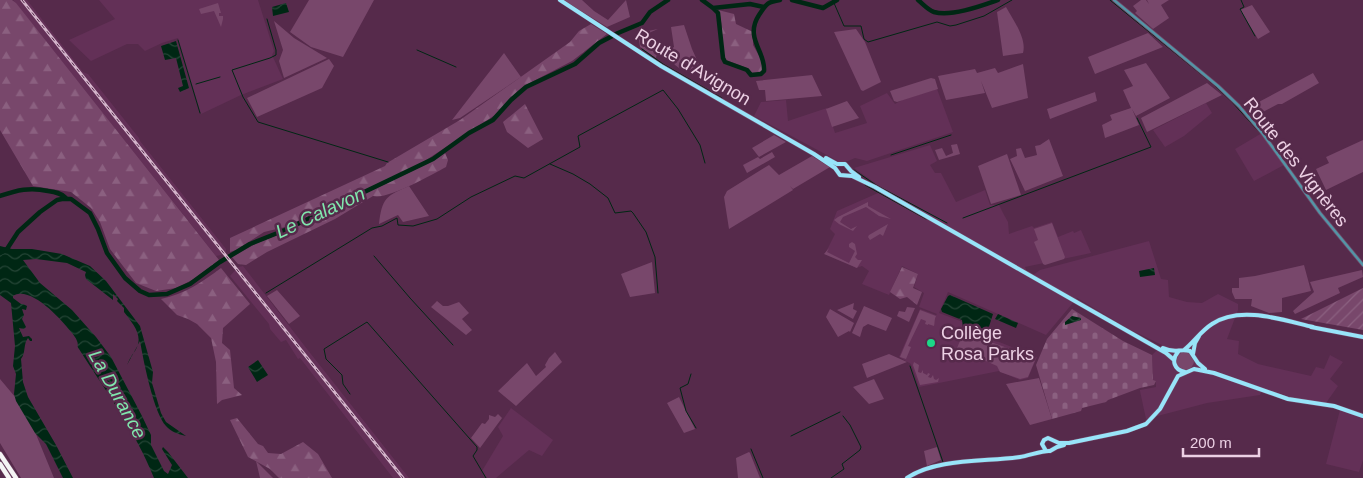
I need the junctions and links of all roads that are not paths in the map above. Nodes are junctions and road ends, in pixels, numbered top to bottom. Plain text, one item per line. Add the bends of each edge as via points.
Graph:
1 (560, 0) edge
2 (1114, 0) edge
3 (814, 154) junction
4 (840, 164) junction
5 (836, 169) junction
6 (849, 169) junction
7 (846, 175) junction
8 (875, 187) junction
9 (1363, 265) edge
10 (1202, 332) junction
11 (1363, 336) edge
12 (1145, 340) junction
13 (1182, 350) junction
14 (1193, 354) junction
15 (1196, 359) junction
16 (1174, 360) junction
17 (1176, 366) junction
18 (1191, 370) junction
19 (1185, 372) junction
20 (1214, 374) junction
21 (1172, 385) junction
22 (1363, 416) edge
23 (1098, 437) junction
24 (1055, 442) junction
25 (1042, 446) junction
26 (1055, 448) junction
27 (1046, 451) junction
28 (0, 454) edge
29 (1029, 456) junction
30 (0, 464) edge
31 (9, 478) edge
32 (16, 478) edge
33 (909, 478) edge

1 - 3 main road, Route d'Avignon via 678,76
2 - 9 street, Route des Vignères via 1234,101
3 - 4 main road, Route d'Avignon
3 - 5 main road, Route d'Avignon
4 - 5 main road
4 - 6 main road via 847,164
5 - 7 main road via 839,175
6 - 7 main road
6 - 8 main road
7 - 8 main road
8 - 12 main road
10 - 11 main road via 1225,318 1248,315
10 - 13 main road
10 - 14 main road
12 - 13 main road via 1171,352
12 - 16 main road
13 - 14 main road
13 - 16 main road
14 - 15 main road
15 - 18 main road
15 - 20 main road
16 - 17 main road
17 - 19 main road
17 - 21 main road
18 - 19 main road
18 - 20 main road via 1200,369
19 - 21 main road
20 - 22 main road via 1288,399 1334,406
21 - 23 main road via 1160,409 1146,424
23 - 24 main road
23 - 26 main road
24 - 25 main road via 1051,438 1046,439
24 - 26 main road
25 - 27 main road
25 - 29 main road
26 - 27 main road
27 - 29 main road
28 - 32 highway
29 - 33 main road via 954,463 915,473
30 - 31 highway

